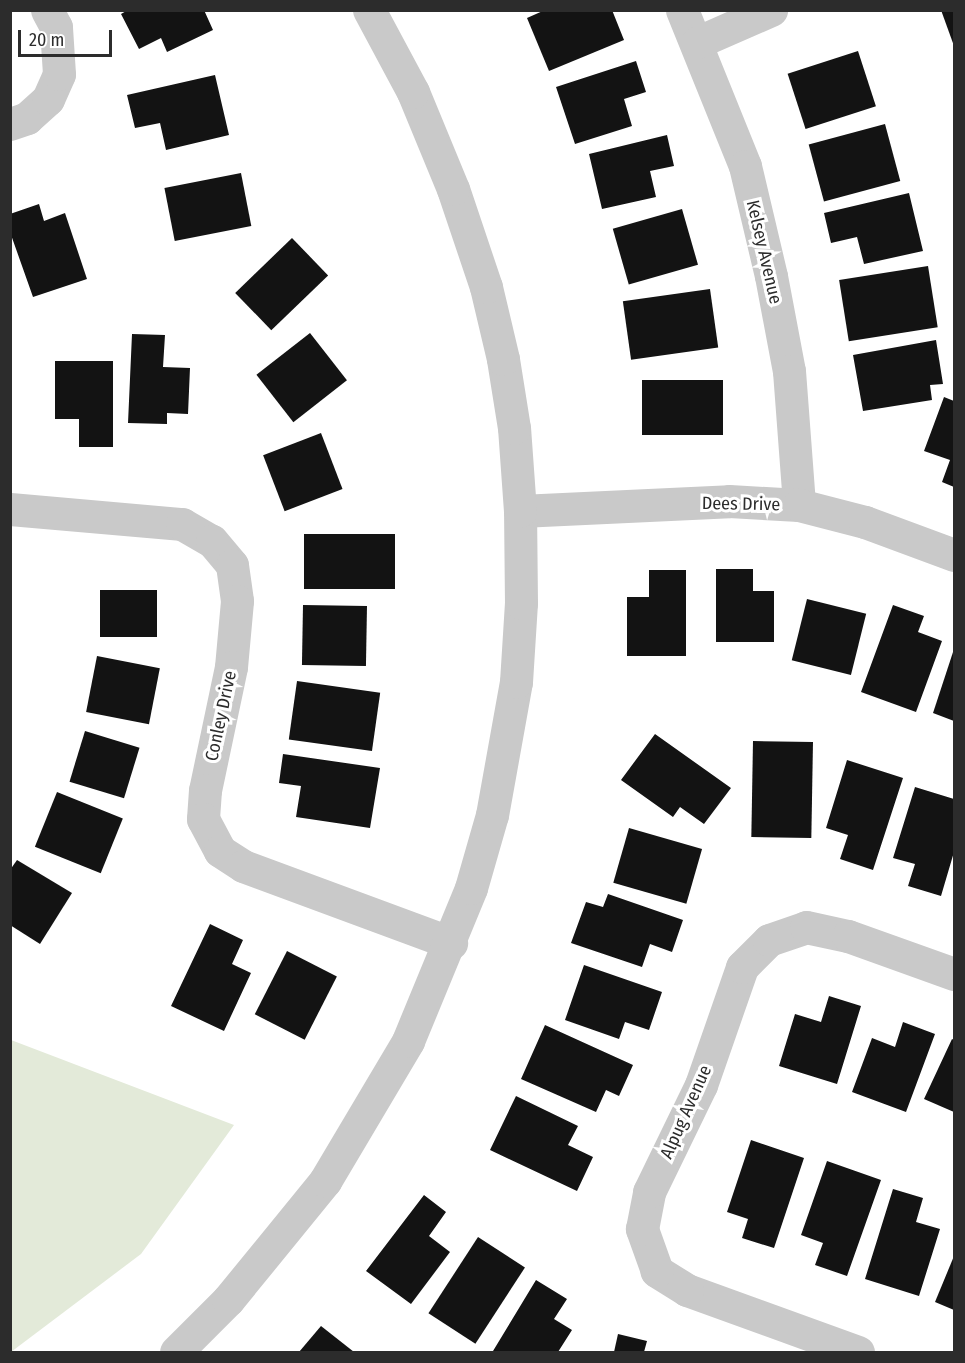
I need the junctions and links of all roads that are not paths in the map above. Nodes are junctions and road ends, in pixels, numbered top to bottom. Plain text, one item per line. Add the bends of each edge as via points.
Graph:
1 (47, 10) edge
2 (369, 10) edge
3 (682, 10) edge
4 (771, 10) edge
5 (698, 42) junction
6 (10, 124) edge
7 (799, 505) junction
8 (10, 509) edge
9 (520, 511) junction
10 (954, 555) edge
11 (451, 943) junction
12 (954, 974) edge
13 (176, 1353) edge
14 (858, 1353) edge

1 - 6 street via 56,27 58,74 48,99 27,118
2 - 9 street via 426,124 453,189 486,288 514,428
3 - 5 street, Kelsey Avenue
4 - 5 street
5 - 7 street, Kelsey Avenue via 744,166 771,276 789,371
7 - 9 street, Dees Drive via 729,501
7 - 10 street, Dees Drive via 865,522
8 - 11 street, Conley Drive via 182,524 212,541 232,566 237,601 231,667 203,819 220,851 243,866
9 - 11 street via 521,603 516,682 492,815
11 - 13 street via 408,1041 325,1181 228,1300
12 - 14 street, Alpug Avenue via 848,936 806,927 769,940 742,967 701,1084 649,1192 642,1228 657,1270 687,1290

